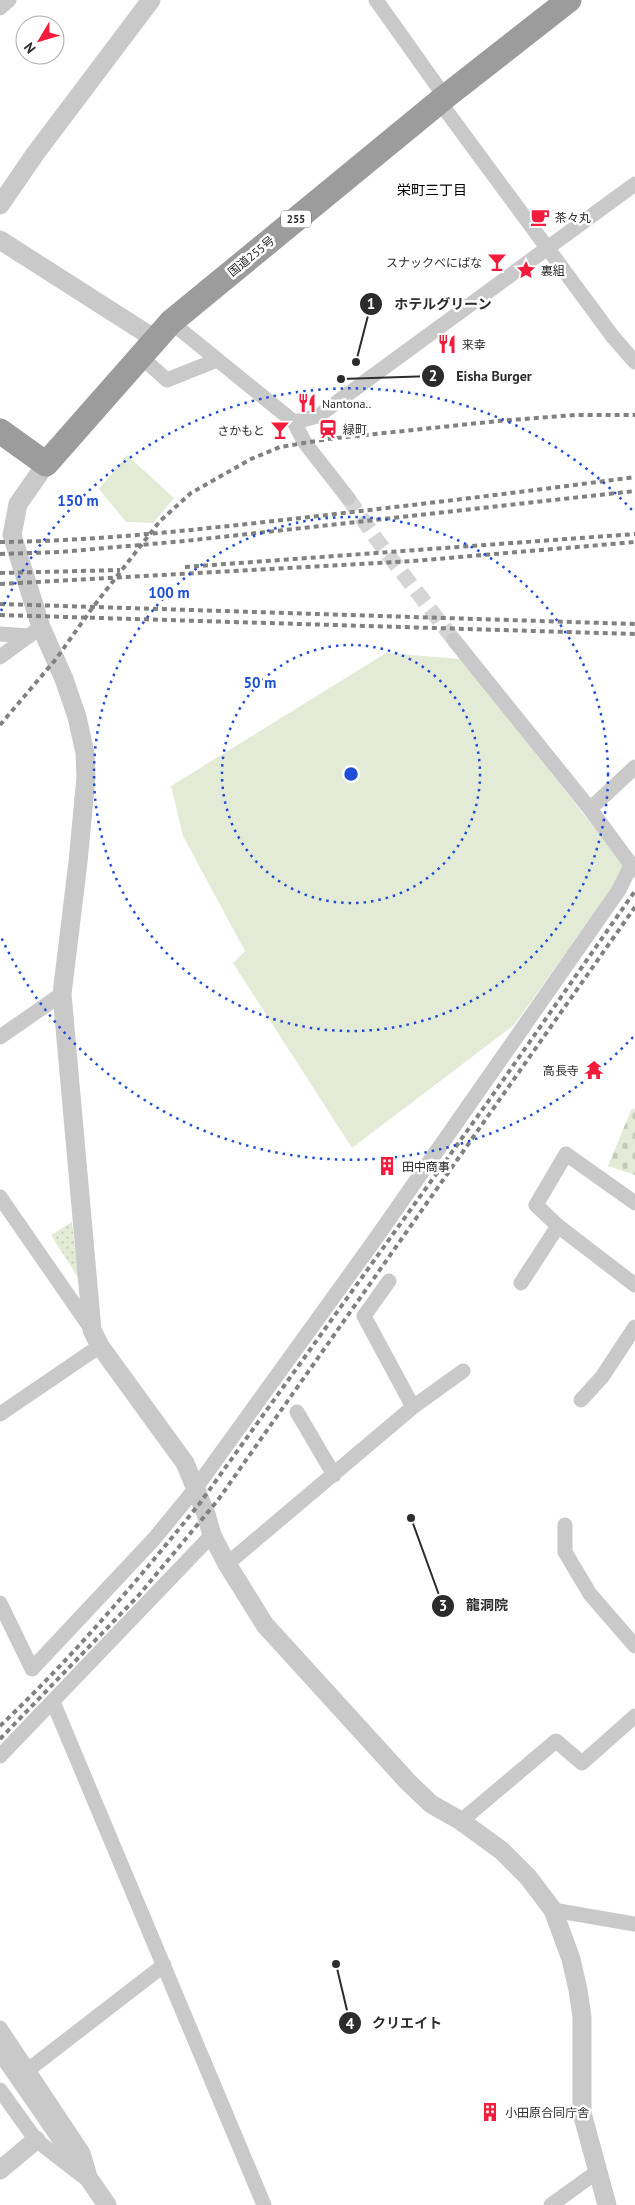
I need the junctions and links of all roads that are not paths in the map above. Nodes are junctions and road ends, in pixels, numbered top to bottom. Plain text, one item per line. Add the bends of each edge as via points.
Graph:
1 (9, 0) edge
2 (151, 0) edge
3 (376, 0) edge
4 (569, 0) edge
5 (0, 8) edge
6 (442, 99) junction
7 (635, 184) edge
8 (0, 206) edge
9 (0, 240) edge
10 (547, 249) junction
11 (155, 339) junction
12 (217, 360) junction
13 (635, 362) edge
14 (294, 422) junction
15 (0, 430) edge
16 (46, 464) junction
17 (348, 498) tunnel mouth
18 (35, 631) junction
19 (0, 634) edge
20 (454, 640) tunnel mouth
21 (0, 657) edge
22 (635, 767) edge
23 (590, 809) junction
24 (633, 867) edge
25 (62, 994) junction
26 (0, 1037) edge
27 (0, 1197) edge
28 (635, 1203) edge
29 (558, 1226) junction
30 (389, 1282) dead end
31 (521, 1283) dead end
32 (635, 1286) edge
33 (635, 1327) edge
34 (96, 1338) junction
35 (463, 1371) dead end
36 (581, 1400) dead end
37 (413, 1407) junction
38 (297, 1412) dead end
39 (0, 1414) edge
40 (334, 1475) junction
41 (195, 1489) junction
42 (565, 1525) dead end
43 (212, 1535) junction
44 (227, 1564) junction
45 (0, 1603) edge
46 (635, 1646) edge
47 (53, 1702) junction
48 (635, 1716) edge
49 (0, 1756) edge
50 (461, 1821) junction
51 (553, 1910) junction
52 (635, 1924) edge
53 (164, 1965) junction
54 (0, 2028) edge
55 (0, 2050) edge
56 (28, 2070) junction
57 (0, 2090) edge
58 (36, 2140) junction
59 (0, 2170) edge
60 (598, 2171) junction
61 (91, 2182) junction
62 (107, 2205) edge
63 (264, 2205) edge
64 (551, 2205) edge
65 (607, 2205) edge

1 - 5 street
2 - 8 street
3 - 6 street
4 - 6 highway, 国道255号 / 255
6 - 10 street
6 - 11 highway, 国道255号 / 255
7 - 10 street
9 - 11 street
10 - 13 street
10 - 14 street via 318,416
11 - 12 street
11 - 12 street via 167,380
11 - 16 highway, 国道255号 / 255
12 - 14 street
14 - 17 street via 305,443
15 - 16 highway
16 - 18 street via 18,504 12,535
18 - 19 street
18 - 21 street
18 - 25 street via 64,679 85,753 86,777 78,862
20 - 23 street
22 - 23 street
23 - 24 street
24 - 41 street via 374,1241
25 - 26 street
25 - 34 street
27 - 34 street
28 - 29 street via 566,1154 536,1205
29 - 31 street
29 - 32 street
30 - 37 street via 364,1316
33 - 36 street via 602,1377
34 - 39 street
34 - 41 street via 185,1464
35 - 37 street
37 - 40 street
38 - 40 street
40 - 44 street
41 - 43 street
41 - 45 street via 154,1539 32,1669
42 - 46 street via 566,1552 590,1594
43 - 44 street
43 - 47 street
44 - 50 street via 265,1625 408,1782 431,1804
47 - 49 street
47 - 53 street
48 - 50 street via 582,1762 556,1741
50 - 51 street via 502,1851 528,1877
51 - 52 street
51 - 60 street via 572,1960 578,1990 582,2017 582,2113
53 - 56 street
53 - 63 street
54 - 56 street
55 - 61 street
56 - 61 street via 83,2153
57 - 58 street
58 - 59 street
58 - 61 street
60 - 64 street
60 - 65 street
61 - 62 street

